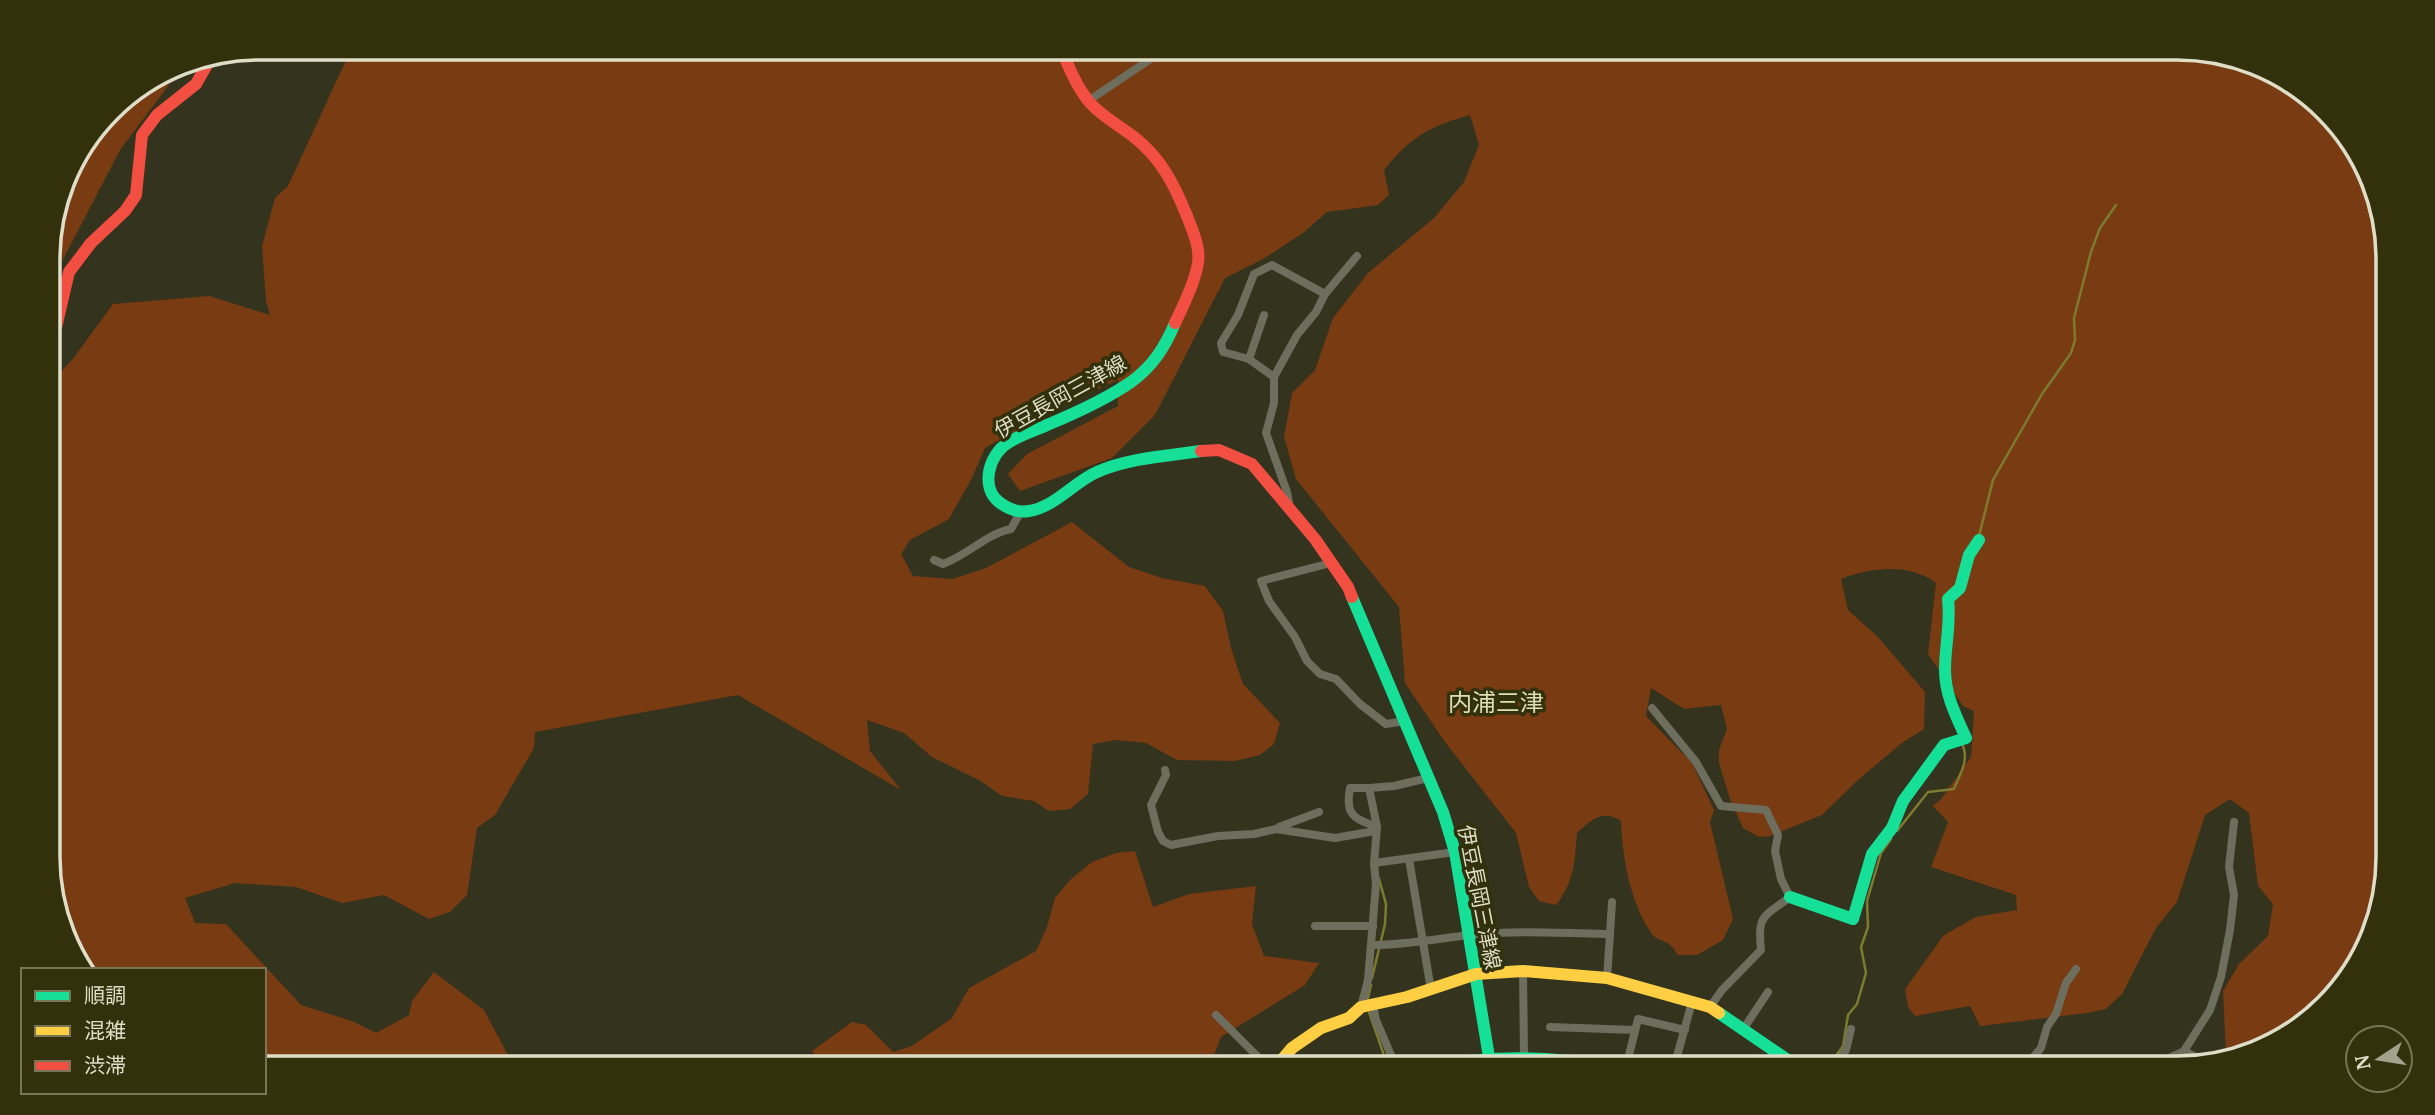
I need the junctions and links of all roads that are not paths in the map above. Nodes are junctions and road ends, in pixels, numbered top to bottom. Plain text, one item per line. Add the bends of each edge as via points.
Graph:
1 (1068, 60) edge
2 (1149, 60) edge
3 (206, 67) edge
4 (1088, 101) junction
5 (1357, 256) dead end
6 (1325, 294) junction
7 (60, 311) edge
8 (1264, 315) dead end
9 (1248, 359) junction
10 (1274, 377) junction
11 (1290, 508) junction
12 (1020, 513) junction
13 (1979, 540) dead end
14 (934, 560) dead end
15 (1331, 563) junction
16 (1652, 708) dead end
17 (1405, 721) junction
18 (1165, 770) dead end
19 (1428, 778) junction
20 (1369, 788) junction
21 (1319, 812) dead end
22 (2234, 822) dead end
23 (1276, 828) junction
24 (1376, 829) junction
25 (1455, 852) junction
26 (1409, 859) junction
27 (1374, 863) junction
28 (1790, 897) junction
29 (1612, 902) dead end
30 (1315, 926) dead end
31 (1373, 926) junction
32 (1610, 934) junction
33 (1469, 935) junction
34 (1421, 943) junction
35 (1372, 945) junction
36 (2076, 969) dead end
37 (1522, 971) junction
38 (1476, 974) junction
39 (1606, 978) junction
40 (1431, 990) junction
41 (1768, 992) dead end
42 (1692, 1002) junction
43 (1367, 1006) junction
44 (1710, 1007) junction
45 (1216, 1015) dead end
46 (1550, 1027) dead end
47 (1744, 1028) junction
48 (1851, 1029) dead end
49 (1635, 1030) junction
50 (1685, 1030) junction
51 (2184, 1051) junction
52 (1256, 1055) edge
53 (1292, 1055) edge
54 (1390, 1055) edge
55 (1489, 1055) edge
56 (1518, 1055) edge
57 (1524, 1055) junction
58 (1528, 1055) edge
59 (1629, 1055) edge
60 (1678, 1055) edge
61 (1782, 1055) edge
62 (1842, 1055) edge
63 (2035, 1055) edge
64 (2176, 1055) edge
65 (2191, 1055) edge

1 - 4 main road, 伊豆長岡三津線
2 - 4 street
3 - 7 main road via 194,86 141,135 136,196 69,272
4 - 12 main road, 伊豆長岡三津線 via 1154,154 1172,177 1197,240 1199,257 1160,355 1138,377 996,452 989,487 997,501
5 - 6 street
6 - 9 street via 1272,265 1254,274 1221,343 1223,352
6 - 10 street
8 - 9 street
9 - 10 street
10 - 11 street via 1274,402 1266,433
11 - 12 main road, 伊豆長岡三津線 via 1252,464 1219,450 1206,450 1098,471 1032,513
11 - 15 main road, 伊豆長岡三津線
12 - 14 street via 1011,529 996,532 961,557 943,564
13 - 28 main road via 1949,606 1945,672 1950,702 1964,731 1962,740 1944,745 1903,801 1892,828 1872,854 1863,899 1853,919
15 - 17 main road, 伊豆長岡三津線 via 1348,587
15 - 17 street via 1261,581 1307,662 1320,674 1336,679 1387,724
16 - 28 street via 1696,762 1721,806 1766,810 1777,835 1775,851
17 - 19 main road, 伊豆長岡三津線
18 - 23 street via 1151,806 1163,841 1183,844
19 - 20 street
19 - 25 main road, 伊豆長岡三津線
20 - 24 street
20 - 24 street via 1350,788 1348,808 1353,817
21 - 23 street
22 - 51 street via 2231,930 2221,977 2210,1010
23 - 24 street via 1335,838
24 - 27 street
25 - 26 street
25 - 33 main road, 伊豆長岡三津線
26 - 27 street
26 - 34 street
27 - 31 street
28 - 44 street via 1761,919 1761,950
29 - 32 street
30 - 31 street
31 - 35 street
32 - 33 street
32 - 39 street
33 - 34 street
33 - 38 main road, 伊豆長岡三津線
34 - 35 street
34 - 40 street
35 - 43 street
36 - 63 street
37 - 38 main road
37 - 39 main road
37 - 57 street
38 - 40 main road
38 - 55 main road, 伊豆長岡三津線
39 - 42 main road
40 - 43 main road
41 - 47 street
42 - 44 main road
42 - 50 street
43 - 53 main road via 1321,1028
43 - 54 street
44 - 47 main road
45 - 52 street
46 - 49 street
47 - 61 main road
48 - 62 street
49 - 50 street via 1638,1019
49 - 59 street
50 - 60 street
51 - 64 street
51 - 65 street
56 - 57 main road
57 - 58 main road

